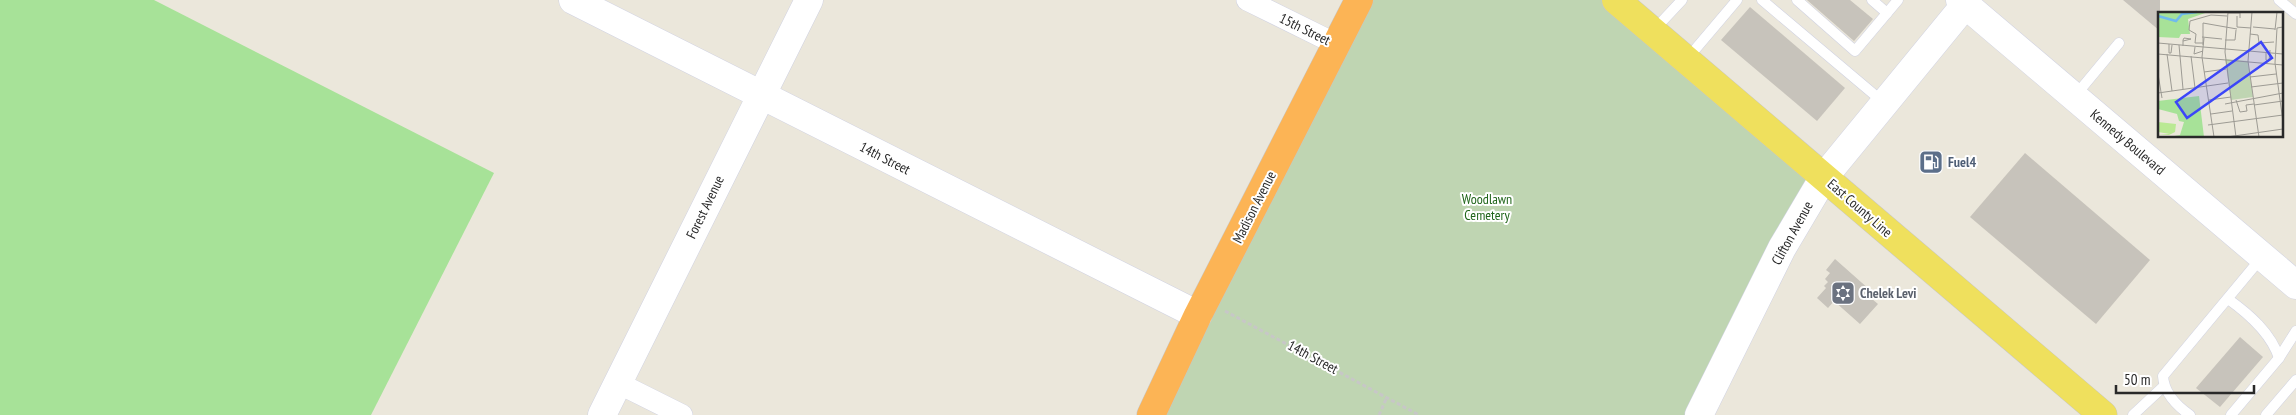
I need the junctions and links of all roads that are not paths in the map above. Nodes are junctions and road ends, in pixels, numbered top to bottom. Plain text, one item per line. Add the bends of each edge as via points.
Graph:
1 (573, 0) edge
2 (809, 0) edge
3 (1247, 0) edge
4 (1360, 0) edge
5 (1616, 0) edge
6 (1682, 0) edge
7 (1737, 0) edge
8 (1762, 0) edge
9 (1797, 0) edge
10 (1872, 0) edge
11 (1898, 0) edge
12 (2279, 0) edge
13 (1965, 2) edge
14 (1887, 13) junction
15 (2296, 14) edge
16 (1653, 31) junction
17 (2119, 43) dead end
18 (1336, 44) junction
19 (1686, 59) junction
20 (761, 96) junction
21 (2074, 96) junction
22 (1884, 103) junction
23 (1824, 177) junction
24 (2262, 256) junction
25 (2296, 285) edge
26 (2228, 299) junction
27 (1202, 308) junction
28 (2296, 331) edge
29 (2280, 358) junction
30 (2296, 380) edge
31 (618, 383) junction
32 (2163, 387) junction
33 (602, 415) edge
34 (682, 415) edge
35 (1151, 415) edge
36 (1699, 415) edge
37 (2103, 415) edge
38 (2133, 415) edge
39 (2190, 415) edge
40 (2231, 415) edge
41 (2266, 415) edge

1 - 20 street, 14th Street
2 - 20 street, Forest Avenue
3 - 18 street, 15th Street
4 - 18 highway, Madison Avenue
5 - 16 main road, East County Line
6 - 16 lane
7 - 19 lane
8 - 22 lane
9 - 14 lane via 1855,51
10 - 14 lane
11 - 14 lane
12 - 15 lane
13 - 21 street, Kennedy Boulevard
13 - 22 street, Clifton Avenue
16 - 19 main road, East County Line
17 - 21 lane
18 - 27 highway, Madison Avenue
19 - 23 main road, East County Line
20 - 27 street, 14th Street
20 - 31 street, Forest Avenue
21 - 24 street, Kennedy Boulevard
22 - 23 street, Clifton Avenue
23 - 36 street, Clifton Avenue via 1782,248
23 - 37 main road, East County Line
24 - 25 street, Kennedy Boulevard
24 - 26 lane
26 - 29 lane via 2261,328
26 - 32 lane via 2163,376
27 - 35 highway, Madison Avenue
28 - 29 lane
29 - 40 lane
30 - 41 lane
31 - 33 street, Forest Avenue
31 - 34 street
32 - 38 lane
32 - 39 lane

